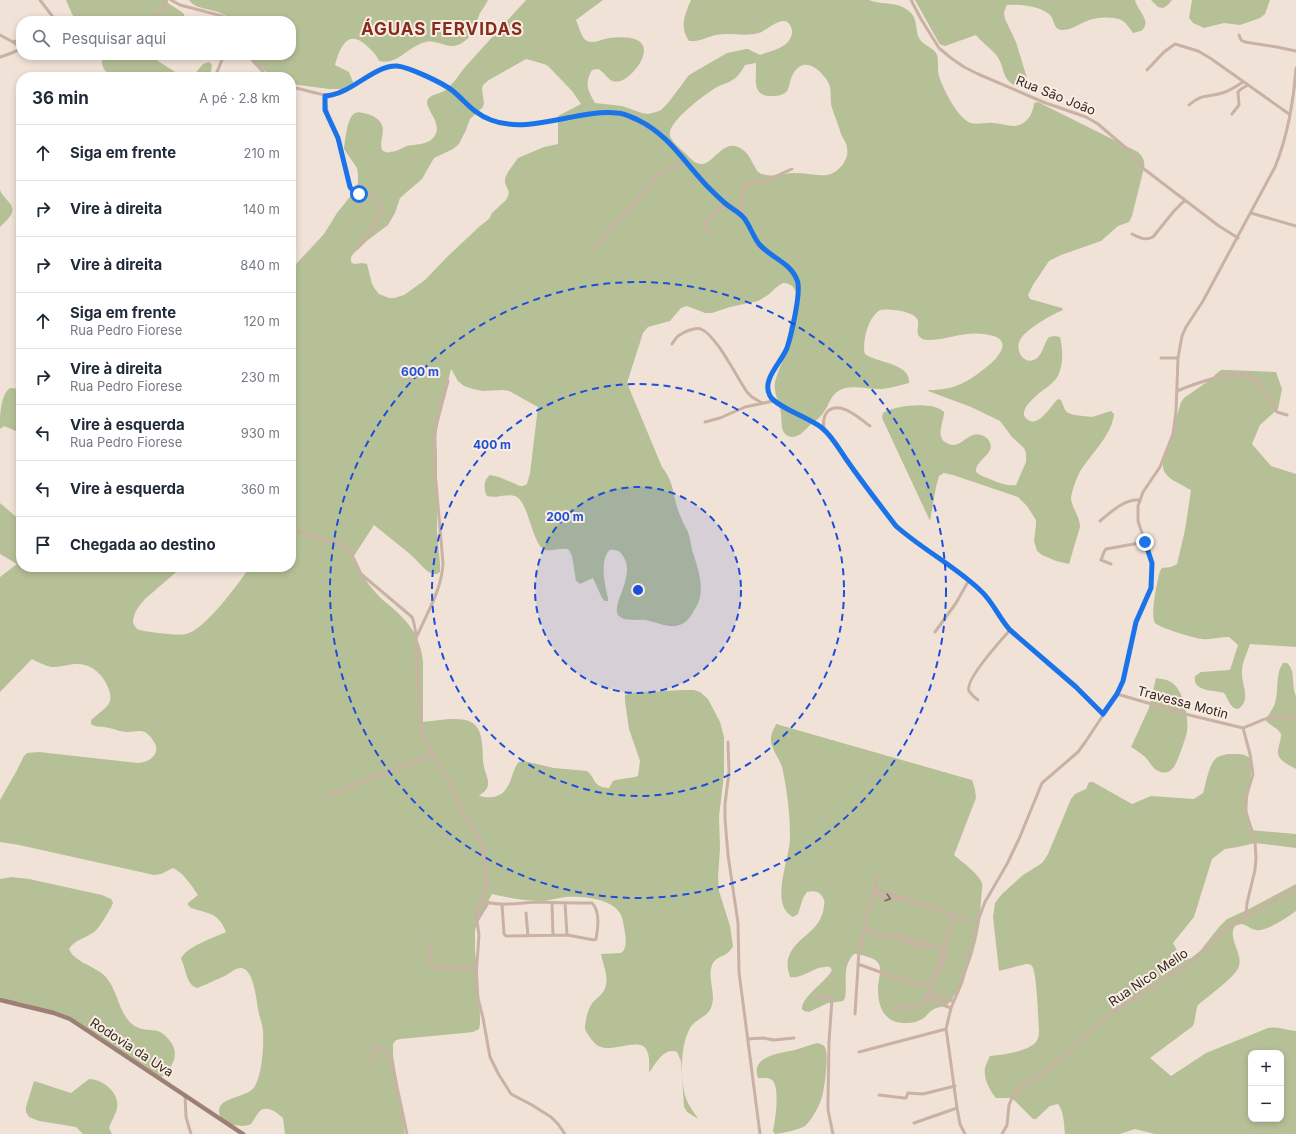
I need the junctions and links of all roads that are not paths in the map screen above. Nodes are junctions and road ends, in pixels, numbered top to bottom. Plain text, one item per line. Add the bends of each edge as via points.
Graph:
1 (40, 0) edge
2 (167, 0) edge
3 (171, 0) edge
4 (911, 0) edge
5 (52, 16) edge
6 (158, 16) edge
7 (222, 16) edge
8 (0, 35) edge
9 (1239, 35) dead end
10 (16, 41) edge
11 (13, 42) junction
12 (16, 44) edge
13 (16, 50) edge
14 (1296, 51) edge
15 (0, 57) edge
16 (222, 60) edge
17 (252, 60) edge
18 (1296, 68) edge
19 (1147, 70) dead end
20 (218, 72) edge
21 (263, 72) edge
22 (1243, 82) junction
23 (1248, 85) junction
24 (296, 88) edge
25 (1295, 94) edge
26 (325, 96) junction
27 (1190, 105) dead end
28 (1232, 114) dead end
29 (1289, 114) junction
30 (684, 159) junction
31 (792, 169) dead end
32 (1185, 200) junction
33 (724, 203) junction
34 (1251, 213) junction
35 (742, 216) junction
36 (1296, 226) edge
37 (712, 233) dead end
38 (1132, 234) dead end
39 (1238, 238) junction
40 (358, 248) dead end
41 (594, 249) dead end
42 (672, 344) dead end
43 (1160, 358) dead end
44 (1178, 358) junction
45 (448, 381) dead end
46 (1177, 391) junction
47 (773, 401) junction
48 (762, 403) junction
49 (1287, 415) dead end
50 (705, 422) dead end
51 (870, 426) dead end
52 (824, 429) junction
53 (1139, 500) junction
54 (1100, 521) dead end
55 (296, 531) edge
56 (1145, 542) junction
57 (1111, 564) dead end
58 (969, 580) junction
59 (1010, 630) junction
60 (935, 632) dead end
61 (416, 638) junction
62 (1117, 694) junction
63 (978, 700) dead end
64 (1103, 714) junction
65 (1296, 719) edge
66 (1243, 728) junction
67 (728, 742) dead end
68 (433, 755) junction
69 (325, 797) dead end
70 (878, 875) dead end
71 (875, 889) junction
72 (1296, 889) edge
73 (874, 894) junction
74 (902, 899) junction
75 (480, 900) junction
76 (488, 903) junction
77 (552, 903) junction
78 (565, 903) junction
79 (502, 904) junction
80 (526, 914) dead end
81 (954, 915) junction
82 (1246, 915) junction
83 (970, 920) dead end
84 (477, 921) junction
85 (866, 930) junction
86 (567, 935) junction
87 (528, 936) junction
88 (553, 936) junction
89 (429, 942) dead end
90 (944, 949) junction
91 (858, 964) junction
92 (476, 968) junction
93 (931, 985) junction
94 (932, 993) junction
95 (944, 998) junction
96 (814, 999) dead end
97 (0, 1000) edge
98 (929, 1000) junction
99 (953, 1002) junction
100 (943, 1005) junction
101 (951, 1008) junction
102 (893, 1010) dead end
103 (855, 1014) dead end
104 (946, 1029) junction
105 (794, 1038) dead end
106 (748, 1039) junction
107 (859, 1052) dead end
108 (373, 1063) dead end
109 (955, 1086) junction
110 (185, 1095) junction
111 (879, 1095) dead end
112 (958, 1108) junction
113 (914, 1123) dead end
114 (191, 1134) edge
115 (243, 1134) edge
116 (407, 1134) edge
117 (565, 1134) edge
118 (760, 1134) edge
119 (834, 1134) edge
120 (965, 1134) edge
121 (1002, 1134) edge

1 - 5 street
2 - 6 street
3 - 7 street via 180,6
4 - 32 street, Rua São João via 939,48 951,58 978,74 1098,124 1126,148 1144,169
8 - 11 street
9 - 14 street via 1245,42
10 - 11 street
11 - 12 street
13 - 15 street
16 - 20 street
17 - 21 street
18 - 25 street
19 - 22 street via 1175,44 1198,51
22 - 23 street
22 - 27 street via 1225,92 1201,97
23 - 28 street via 1238,92 1239,105
23 - 29 street
24 - 26 street
25 - 29 street
26 - 30 street via 341,93 379,71 399,66 445,86 476,114 503,124 553,121 595,114 618,113 630,116 659,134
26 - 40 street via 325,110 338,138 350,187 354,192 372,196 381,207 376,222
29 - 34 street via 1275,168
30 - 33 street
30 - 41 street via 656,177
31 - 35 street via 767,180 745,184
32 - 38 street via 1153,237 1143,239
32 - 39 street, Rua São João
33 - 35 street
33 - 37 street via 705,225 705,230
34 - 36 street
34 - 39 street
35 - 47 street via 759,244 790,268 799,285 786,349 769,379 769,395
39 - 44 street via 1186,327
42 - 48 street via 678,336 701,329 721,351 747,392
43 - 44 street
44 - 46 street
45 - 61 street via 435,435 442,573
46 - 49 street via 1222,377 1245,376 1262,386 1277,412
46 - 53 street via 1175,424 1166,454
47 - 48 street
47 - 52 street
48 - 50 street
51 - 52 street via 838,407 827,411 824,416
52 - 58 street via 896,526
53 - 54 street via 1129,501
53 - 56 street via 1138,521
55 - 61 street via 345,546 361,574 412,617
56 - 57 street via 1106,549 1101,560
56 - 62 street via 1152,563 1151,588 1136,622 1126,671
58 - 59 street via 988,598 1002,622
58 - 60 street
59 - 63 street via 972,677 968,686 969,691
59 - 64 street
61 - 68 street via 422,730
62 - 64 street
62 - 66 street, Travessa Motin
64 - 99 street via 1078,752 1042,783 1019,839 985,902 962,982
65 - 66 street via 1284,716 1269,717
66 - 82 street via 1253,774 1246,797 1246,812 1255,841 1256,857
67 - 106 street via 729,772 725,819 730,877 738,923 739,972
68 - 69 street
68 - 75 street via 478,835 487,876
70 - 71 street
71 - 73 street
71 - 74 street
72 - 82 street, Rua Nico Mello
73 -> 74 street via 893,900
73 - 85 street via 864,925
74 - 81 street
75 - 76 street
75 - 84 street
76 - 79 street
76 - 84 street
77 - 78 street
77 - 79 street
77 - 88 street
78 - 86 street
78 - 86 street via 592,903 596,909 597,920 594,940
79 - 87 street via 504,934
80 - 87 street
81 - 83 street
81 - 90 street
82 - 121 street, Rua Nico Mello via 1232,924 1188,965 1122,1005 1053,1065 1014,1093 1009,1105 1007,1126
84 - 92 street via 479,935
85 - 90 street
85 - 91 street via 859,950
86 - 88 street
87 - 88 street
89 - 92 street via 430,962 433,966
90 - 93 street via 944,963
91 - 93 street via 905,981
91 - 103 street
92 - 117 street via 476,987 488,1051 499,1076 511,1094 551,1117
93 - 94 street
94 - 95 street
94 - 98 street via 933,998
94 - 98 street via 927,992
95 - 99 street
95 - 100 street
96 - 119 street via 829,996 832,998 828,1042 828,1110
97 - 110 street, Rodovia da Uva via 54,1013 70,1020
98 - 100 street
98 - 102 street
99 - 101 street
100 - 101 street
101 - 104 street
104 - 107 street
104 - 109 street
105 - 106 street
106 - 118 street
108 - 116 street via 374,1048 377,1046 385,1052 392,1063
109 - 111 street via 923,1094 908,1093 906,1098
109 - 112 street
110 - 114 street via 186,1117
110 - 115 street, Rodovia da Uva
112 - 113 street
112 - 120 street via 960,1124

